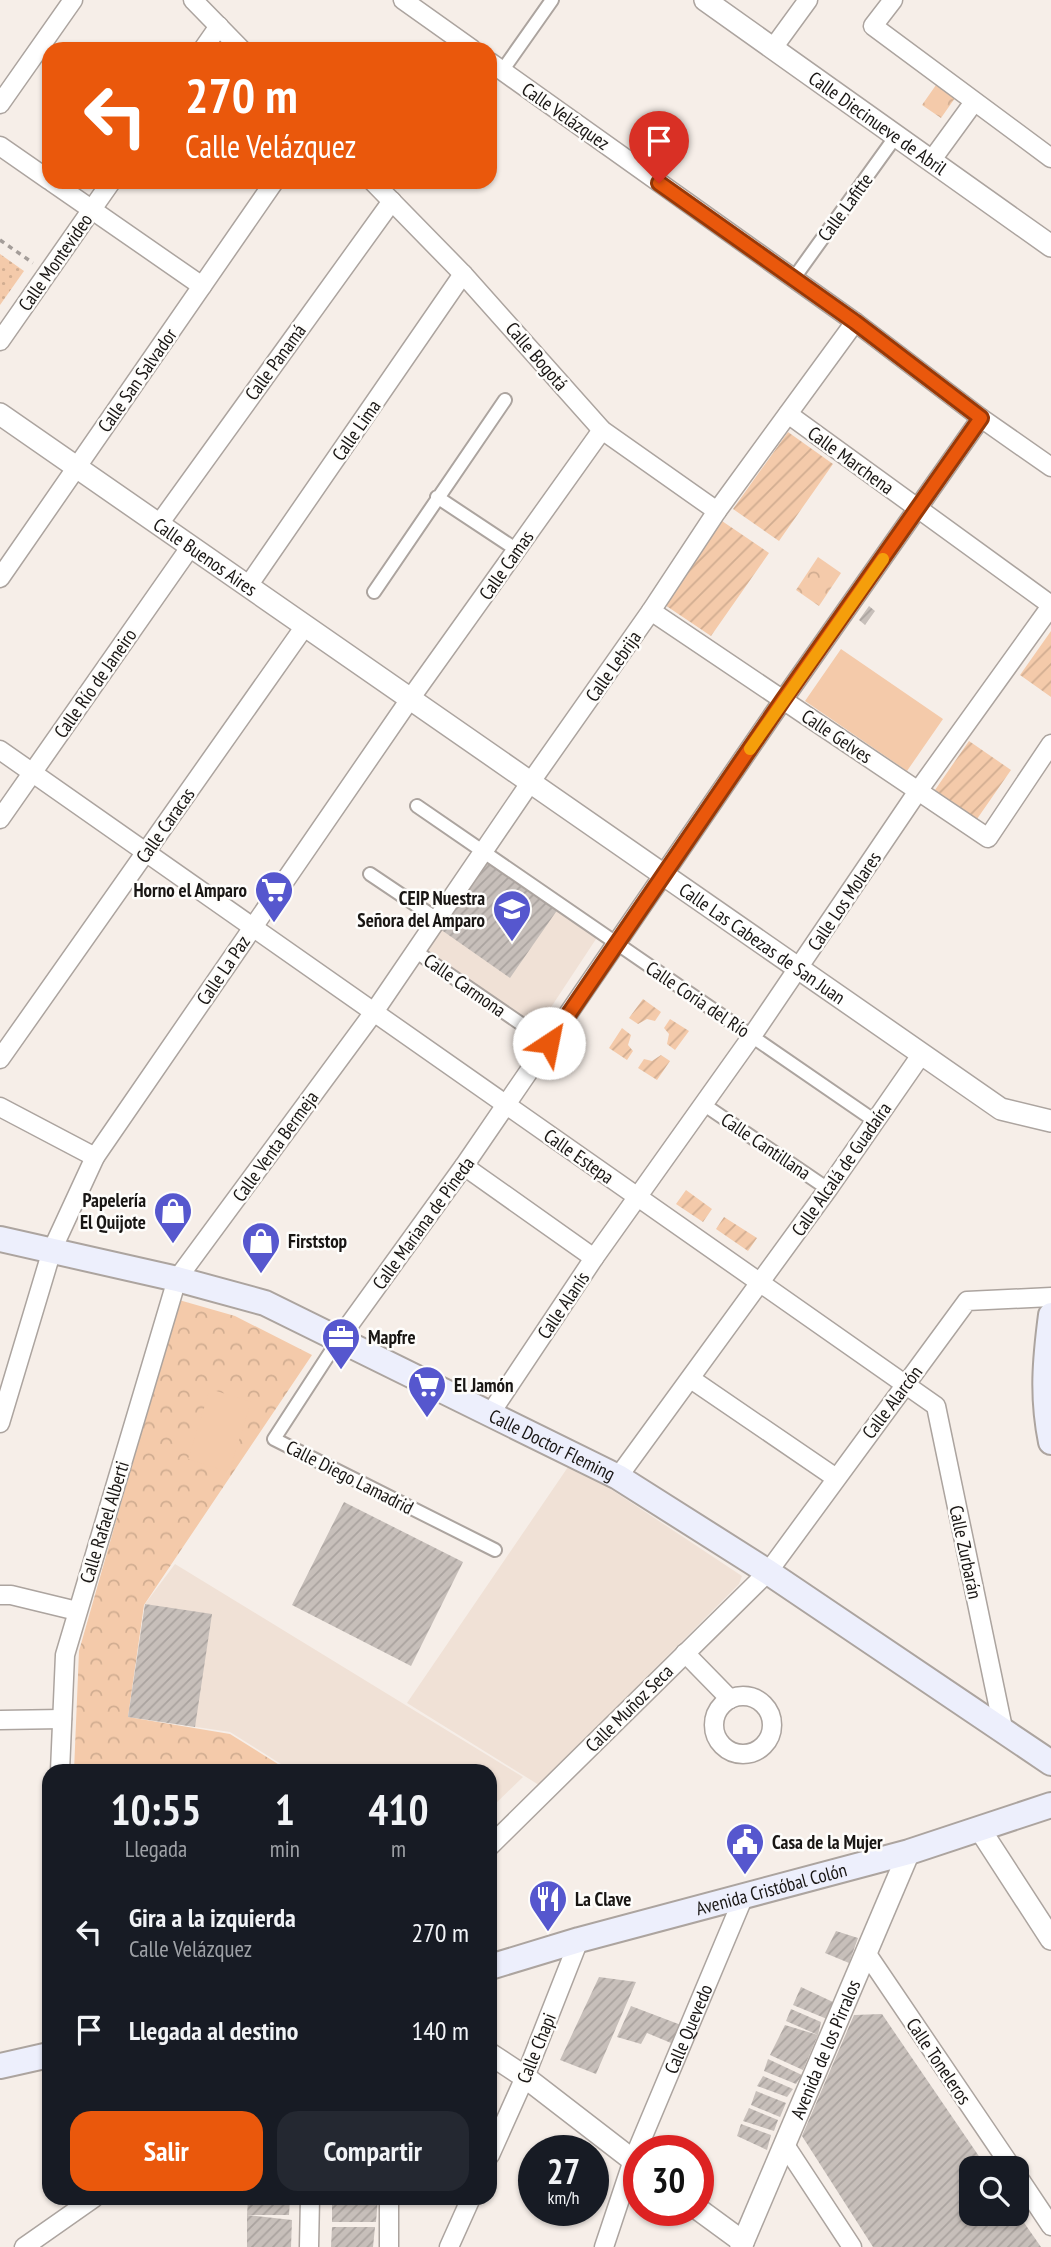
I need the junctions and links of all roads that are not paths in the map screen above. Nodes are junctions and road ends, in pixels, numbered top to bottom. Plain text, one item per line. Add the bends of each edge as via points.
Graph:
1 (74, 0) edge
2 (193, 0) edge
3 (403, 0) edge
4 (552, 0) edge
5 (705, 0) edge
6 (808, 0) edge
7 (893, 0) edge
8 (219, 26) junction
9 (44, 42) edge
10 (208, 42) edge
11 (235, 42) edge
12 (462, 42) edge
13 (42, 45) edge
14 (773, 48) junction
15 (497, 65) edge
16 (497, 67) edge
17 (975, 102) junction
18 (0, 104) edge
19 (896, 136) junction
20 (0, 146) edge
21 (1051, 158) edge
22 (931, 161) junction
23 (42, 175) edge
24 (63, 189) edge
25 (106, 189) edge
26 (269, 189) edge
27 (380, 189) edge
28 (392, 201) junction
29 (92, 209) junction
30 (1051, 246) edge
31 (463, 274) junction
32 (794, 278) junction
33 (202, 285) junction
34 (855, 322) junction
35 (0, 341) edge
36 (505, 400) dead end
37 (0, 414) edge
38 (788, 414) junction
39 (981, 418) junction
40 (601, 430) junction
41 (76, 467) junction
42 (1051, 467) edge
43 (438, 497) junction
44 (918, 509) junction
45 (717, 511) junction
46 (159, 524) junction
47 (191, 546) junction
48 (517, 550) junction
49 (0, 578) edge
50 (248, 586) junction
51 (374, 592) dead end
52 (1051, 605) edge
53 (651, 611) junction
54 (305, 626) junction
55 (410, 699) junction
56 (783, 700) junction
57 (1051, 744) edge
58 (0, 750) edge
59 (33, 773) junction
60 (530, 783) junction
61 (918, 791) junction
62 (417, 806) dead end
63 (0, 819) edge
64 (484, 850) junction
65 (146, 852) junction
66 (370, 874) dead end
67 (663, 876) junction
68 (437, 919) junction
69 (253, 928) junction
70 (617, 943) junction
71 (415, 951) junction
72 (797, 969) junction
73 (374, 1012) junction
74 (752, 1036) junction
75 (549, 1043) junction
76 (921, 1055) junction
77 (0, 1059) edge
78 (704, 1104) junction
79 (506, 1105) junction
80 (0, 1107) edge
81 (875, 1121) junction
82 (1051, 1121) edge
83 (95, 1157) junction
84 (464, 1166) junction
85 (828, 1189) junction
86 (639, 1198) junction
87 (0, 1239) edge
88 (52, 1250) junction
89 (594, 1258) junction
90 (177, 1279) junction
91 (760, 1282) junction
92 (1051, 1297) edge
93 (1051, 1323) edge
94 (339, 1339) junction
95 (691, 1379) junction
96 (905, 1385) junction
97 (1048, 1410) edge
98 (490, 1414) junction
99 (0, 1423) edge
100 (1051, 1442) edge
101 (618, 1477) junction
102 (836, 1478) junction
103 (495, 1550) dead end
104 (768, 1572) junction
105 (0, 1594) edge
106 (77, 1611) junction
107 (685, 1653) junction
108 (730, 1699) dead end
109 (62, 1719) junction
110 (0, 1720) edge
111 (1004, 1733) junction
112 (1051, 1763) edge
113 (60, 1764) edge
114 (1051, 1805) edge
115 (979, 1828) junction
116 (497, 1839) edge
117 (909, 1852) junction
118 (744, 1896) junction
119 (1051, 1939) edge
120 (579, 1940) junction
121 (867, 1954) junction
122 (497, 1966) edge
123 (42, 2057) edge
124 (497, 2058) edge
125 (0, 2066) edge
126 (525, 2077) junction
127 (647, 2135) edge
128 (497, 2139) edge
129 (785, 2145) junction
130 (623, 2153) edge
131 (1004, 2156) edge
132 (1029, 2193) edge
133 (623, 2197) edge
134 (84, 2205) edge
135 (310, 2205) edge
136 (389, 2205) edge
137 (468, 2205) edge
138 (714, 2221) edge
139 (1051, 2226) edge
140 (745, 2245) edge
141 (27, 2246) edge
142 (309, 2247) edge
143 (389, 2247) edge
144 (449, 2247) edge
145 (604, 2247) edge
146 (852, 2247) edge

1 - 9 street
2 - 8 street
3 - 12 street
4 - 15 street
5 - 14 street, Calle Diecinueve de Abril
6 - 14 street
7 - 17 street via 873,26
8 - 10 street
8 - 11 street
13 - 18 street
14 - 19 street, Calle Diecinueve de Abril
16 - 32 street, Calle Velázquez
17 - 21 street
17 - 22 street
19 - 22 street, Calle Diecinueve de Abril
19 - 32 street, Calle Lafitte
20 - 23 street
22 - 30 street, Calle Diecinueve de Abril
24 - 29 street
25 - 29 street, Calle Montevideo
26 - 33 street, Calle San Salvador
27 - 28 street, Calle Bogotá
28 - 31 street, Calle Bogotá
28 - 46 street, Calle Panamá
29 - 33 street
29 - 35 street, Calle Montevideo
31 - 40 street, Calle Bogotá
31 - 50 street, Calle Lima
32 - 34 street, Calle Velázquez
33 - 41 street, Calle San Salvador
34 - 38 street, Calle Lebrija
34 - 39 street, Calle Velázquez
36 - 43 street
37 - 41 street, Calle Buenos Aires
38 - 44 street, Calle Marchena
38 - 45 street, Calle Lebrija
39 - 42 street, Calle Velázquez
39 - 44 street, Calle Mariana de Pineda
40 - 45 street, Calle Bogotá
40 - 48 street, Calle Camas
41 - 46 street, Calle Buenos Aires
41 - 49 street, Calle San Salvador
43 - 48 street
43 - 51 street
44 - 52 street, Calle Marchena
44 - 56 street, Calle Mariana de Pineda
45 - 53 street, Calle Lebrija
46 - 47 street, Calle Buenos Aires
47 - 50 street, Calle Buenos Aires
47 - 59 street, Calle Río de Janeiro
48 - 55 street, Calle Camas
50 - 54 street, Calle Buenos Aires
52 - 61 street, Calle Los Molares
53 - 56 street, Calle Gelves
53 - 60 street, Calle Lebrija
54 - 55 street, Calle Buenos Aires
54 - 65 street, Calle Caracas
55 - 60 street, Calle Las Cabezas de San Juan
55 - 69 street, Calle La Paz
56 - 61 street, Calle Gelves
56 - 67 street, Calle Mariana de Pineda
57 - 61 street, Calle Gelves via 988,838
58 - 59 street, Calle Estepa
59 - 63 street, Calle Río de Janeiro
59 - 65 street, Calle Estepa
60 - 64 street, Calle Lebrija
60 - 67 street, Calle Las Cabezas de San Juan
61 - 72 street, Calle Los Molares
62 - 64 street, Calle Coria del Río
64 - 68 street, Calle Lebrija
64 - 70 street, Calle Coria del Río
65 - 69 street, Calle Estepa
65 - 77 street, Calle Caracas
66 - 68 street
67 - 70 street, Calle Mariana de Pineda
67 - 72 street, Calle Las Cabezas de San Juan
68 - 71 street, Calle Lebrija
69 - 73 street, Calle Estepa
69 - 83 street, Calle La Paz
70 - 74 street, Calle Coria del Río
70 - 75 street, Calle Mariana de Pineda
71 - 73 street, Calle Lebrija
71 - 75 street, Calle Carmona
72 - 74 street, Calle Los Molares
72 - 76 street, Calle Las Cabezas de San Juan
73 - 79 street, Calle Estepa
73 - 90 street, Calle Venta Bermeja
74 - 78 street, Calle Los Molares
74 - 81 street, Calle Coria del Río
75 - 79 street, Calle Mariana de Pineda
76 - 81 street, Calle Alcalá de Guadaíra
76 - 82 street, Calle Las Cabezas de San Juan via 1001,1109
78 - 85 street, Calle Cantillana
78 - 86 street, Calle Los Molares
79 - 84 street, Calle Mariana de Pineda
79 - 86 street, Calle Estepa
80 - 83 street
81 - 85 street, Calle Alcalá de Guadaíra
83 - 88 street, Calle La Paz
84 - 89 street
84 - 94 street, Calle Mariana de Pineda
85 - 91 street, Calle Alcalá de Guadaíra
86 - 89 street, Calle Alanís
86 - 91 street, Calle Estepa
87 - 88 main road, Calle Doctor Fleming
88 - 90 main road, Calle Doctor Fleming
88 - 99 street, Calle La Paz
89 - 98 street, Calle Alanís
90 - 94 main road, Calle Doctor Fleming via 265,1303
90 - 106 street, Calle Rafael Alberti
91 - 95 street, Calle Alcalá de Guadaíra
91 - 96 street, Calle Estepa
92 - 96 street, Calle Alarcón via 967,1301
93 - 97 main road via 1046,1353
94 - 98 main road, Calle Doctor Fleming
94 - 103 street, Calle Diego Lamadrid via 274,1439
95 - 101 street, Calle Alcalá de Guadaíra
95 - 102 street
96 - 102 street, Calle Alarcón
96 - 111 street, Calle Zurbarán via 936,1406
97 - 100 main road
98 - 101 main road, Calle Doctor Fleming
101 - 104 main road, Calle Doctor Fleming
102 - 104 street, Calle Alarcón
104 - 107 street, Calle Muñoz Seca
104 - 111 main road, Calle Doctor Fleming
105 - 106 street
106 - 109 street, Calle Rafael Alberti via 65,1655
107 - 108 street
107 - 116 street, Calle Muñoz Seca
109 - 110 street
109 - 113 street, Calle Rafael Alberti
111 - 112 main road, Calle Doctor Fleming
114 - 115 main road, Avenida Cristóbal Colón
115 - 117 main road, Avenida Cristóbal Colón
115 - 119 street
117 - 118 main road, Avenida Cristóbal Colón
117 - 121 street, Avenida de los Pirralos
118 - 120 main road, Avenida Cristóbal Colón
118 - 127 street, Calle Quevedo
120 - 122 main road, Avenida Cristóbal Colón
120 - 126 street, Calle Chapi
121 - 129 street, Avenida de los Pirralos
121 - 131 street, Calle Toneleros
123 - 125 main road
124 - 126 street
126 - 128 street, Calle Chapi
126 - 130 street
129 - 140 street, Avenida de los Pirralos
129 - 146 street
132 - 139 street
133 - 145 street, Calle Quevedo
134 - 141 street
135 - 142 street
136 - 143 street
137 - 144 street
138 - 140 street

